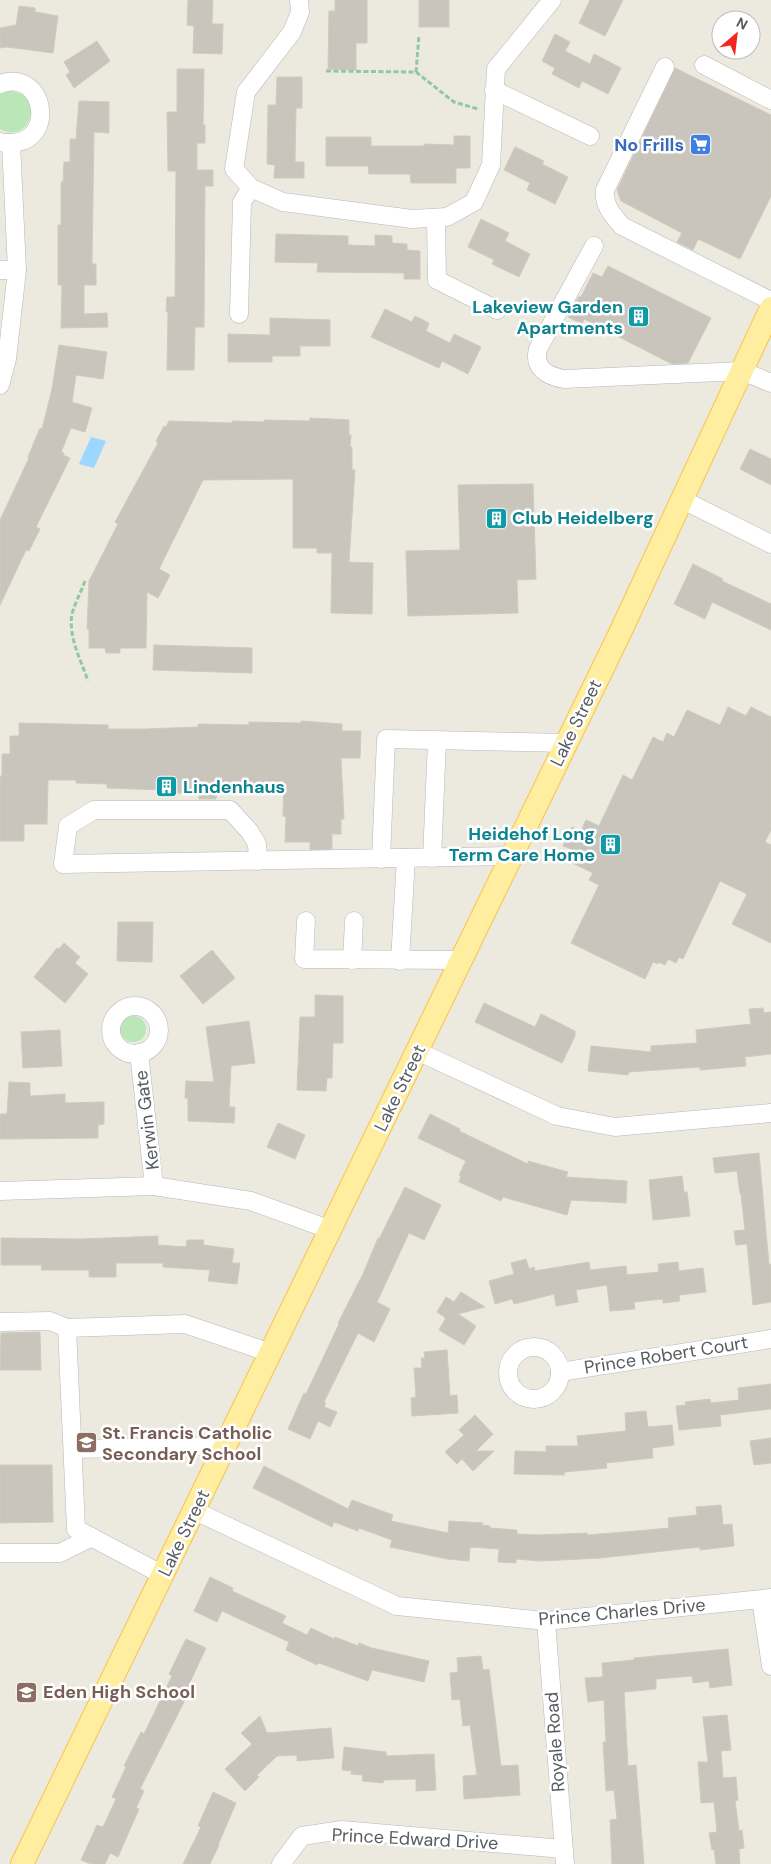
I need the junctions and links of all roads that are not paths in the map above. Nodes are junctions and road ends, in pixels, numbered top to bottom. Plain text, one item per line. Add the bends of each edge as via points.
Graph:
1 (299, 0) edge
2 (552, 0) edge
3 (704, 65) dead end
4 (665, 67) dead end
5 (0, 84) edge
6 (494, 90) junction
7 (771, 100) edge
8 (590, 136) dead end
9 (5, 142) edge
10 (251, 188) junction
11 (436, 218) junction
12 (594, 246) dead end
13 (8, 270) edge
14 (771, 301) edge
15 (771, 308) edge
16 (497, 310) dead end
17 (239, 314) dead end
18 (742, 371) junction
19 (771, 383) edge
20 (0, 385) edge
21 (682, 500) junction
22 (771, 544) edge
23 (437, 741) junction
24 (566, 743) junction
25 (512, 856) junction
26 (406, 858) junction
27 (432, 858) junction
28 (382, 859) junction
29 (258, 861) junction
30 (306, 921) dead end
31 (354, 921) dead end
32 (352, 960) junction
33 (400, 960) junction
34 (461, 960) junction
35 (418, 1051) junction
36 (139, 1053) dead end
37 (771, 1113) edge
38 (154, 1186) junction
39 (0, 1191) edge
40 (330, 1230) junction
41 (0, 1322) edge
42 (67, 1328) junction
43 (771, 1338) edge
44 (271, 1353) junction
45 (560, 1372) dead end
46 (226, 1446) junction
47 (72, 1449) junction
48 (195, 1511) junction
49 (92, 1537) junction
50 (0, 1553) edge
51 (164, 1575) junction
52 (766, 1599) edge
53 (546, 1621) junction
54 (771, 1666) edge
55 (564, 1856) edge
56 (22, 1864) edge
57 (280, 1864) edge

1 - 10 street via 300,12 292,32 246,92 234,169
2 - 6 street via 496,69
3 - 7 street
4 - 14 street via 605,190 606,203 622,226
5 - 9 street via 23,84 38,98 41,109 37,129 30,136 21,142
6 - 8 street
6 - 11 street via 491,165 474,202 446,217
9 - 13 street
10 - 11 street via 282,202 412,219
10 - 17 street via 242,202
11 - 16 street via 437,280
12 - 18 street via 538,349 537,363 545,372 564,379
13 - 20 street via 7,359
15 - 18 main road, Lake Street
18 - 19 street
18 - 21 main road, Lake Street
21 - 22 street
21 - 24 main road, Lake Street
23 - 24 street
23 - 27 street
23 - 28 street via 386,739
24 - 25 main road, Lake Street
25 - 27 street
25 - 34 main road, Lake Street
26 - 27 street
26 - 28 street
26 - 33 street
28 - 29 street
29 - 29 street via 92,864 63,864 68,826 94,810 230,810 258,844
30 - 32 street via 304,959
31 - 32 street
32 - 33 street
33 - 34 street
34 - 35 main road, Lake Street
35 - 37 street via 557,1116 615,1127
35 - 40 main road, Lake Street
36 - 38 street, Kerwin Gate
38 - 39 street
38 - 40 street via 251,1201
40 - 44 main road, Lake Street
41 - 42 street via 50,1321
42 - 44 street via 185,1324
42 - 47 street
43 - 45 street, Prince Robert Court
44 - 46 main road, Lake Street
46 - 47 street
46 - 48 main road, Lake Street
47 - 49 street via 76,1529
48 - 51 main road, Lake Street
48 - 53 street, Prince Charles Drive via 397,1606
49 - 50 street via 60,1553
49 - 51 street
51 - 56 main road, Lake Street
52 - 53 street, Prince Charles Drive
52 - 54 street
53 - 55 street, Royale Road
55 - 57 street, Prince Edward Drive via 342,1830 302,1836

